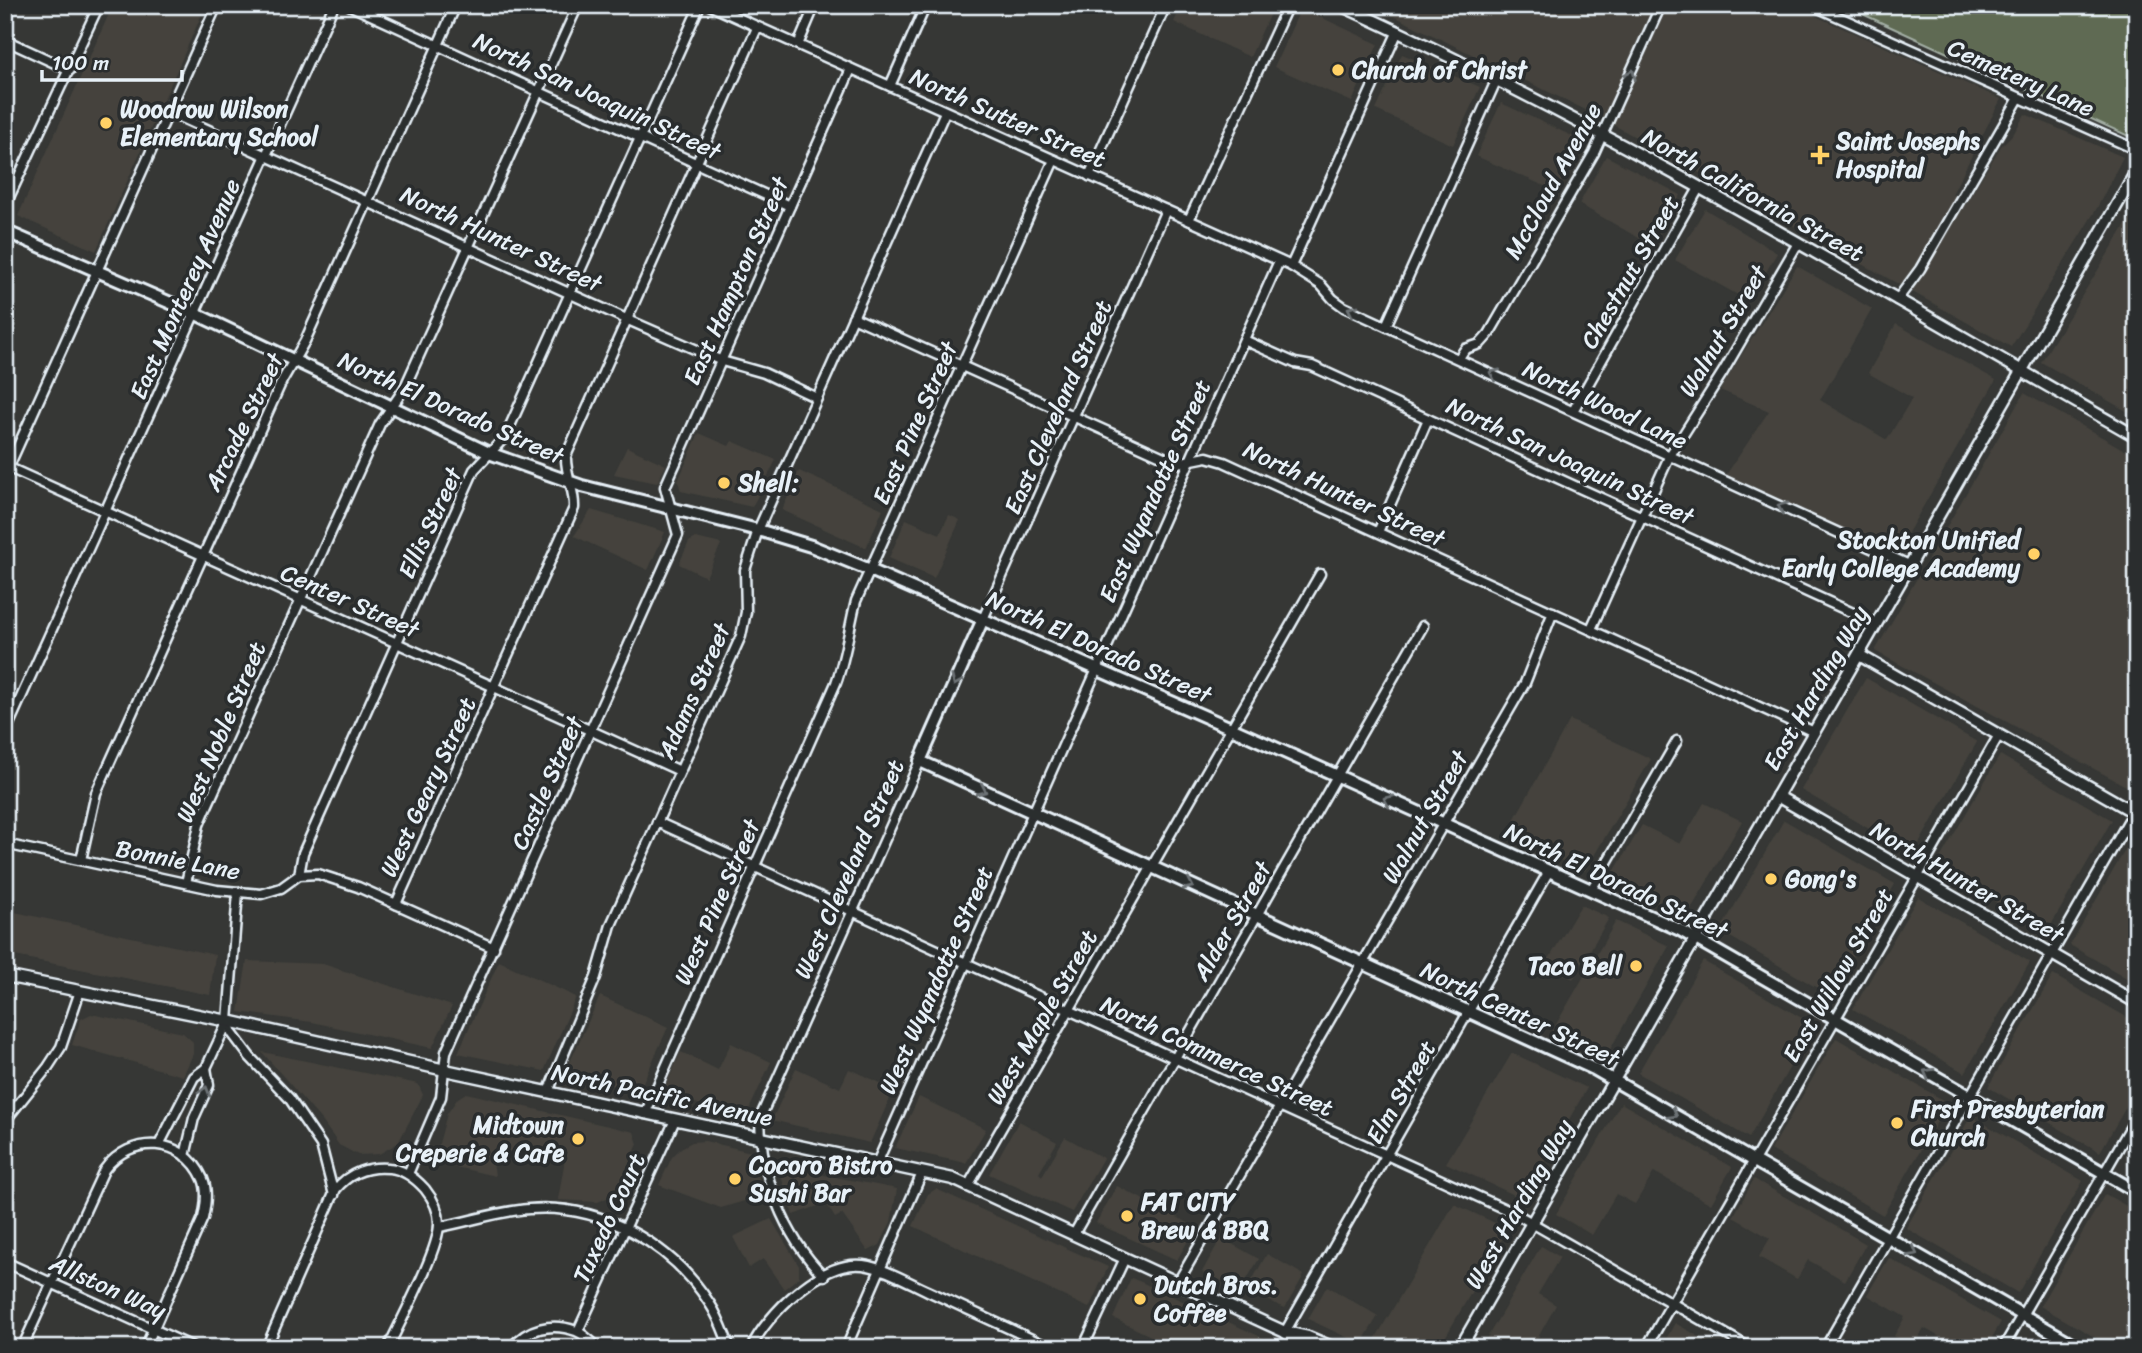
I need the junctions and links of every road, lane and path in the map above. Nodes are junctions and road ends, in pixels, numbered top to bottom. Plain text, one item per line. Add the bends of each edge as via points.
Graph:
1 (99, 5) edge
2 (217, 5) edge
3 (334, 5) edge
4 (349, 5) edge
5 (456, 5) edge
6 (578, 5) edge
7 (700, 5) edge
8 (709, 5) edge
9 (815, 5) edge
10 (926, 5) edge
11 (1166, 5) edge
12 (1288, 5) edge
13 (1340, 5) edge
14 (1661, 5) edge
15 (1812, 5) edge
16 (757, 28) junction
17 (1398, 31) junction
18 (5, 40) edge
19 (797, 45) junction
20 (438, 46) junction
21 (851, 69) junction
22 (70, 70) junction
23 (1496, 81) junction
24 (890, 86) junction
25 (540, 92) junction
26 (2019, 98) junction
27 (169, 112) junction
28 (945, 112) junction
29 (1602, 136) junction
30 (641, 138) junction
31 (2137, 150) edge
32 (266, 156) junction
33 (1054, 160) junction
34 (696, 164) junction
35 (2137, 170) edge
36 (1089, 176) junction
37 (1699, 188) junction
38 (368, 201) junction
39 (5, 206) edge
40 (790, 206) junction
41 (1166, 210) junction
42 (1189, 220) junction
43 (5, 231) edge
44 (1798, 243) junction
45 (469, 248) junction
46 (1279, 261) junction
47 (1291, 266) junction
48 (97, 271) junction
49 (571, 294) junction
50 (1897, 300) junction
51 (196, 314) junction
52 (853, 317) junction
53 (626, 319) junction
54 (1386, 326) junction
55 (1244, 340) junction
56 (1459, 358) junction
57 (722, 361) junction
58 (293, 362) junction
59 (962, 367) junction
60 (2021, 372) junction
61 (817, 397) junction
62 (393, 406) junction
63 (1573, 411) junction
64 (1074, 417) junction
65 (1428, 419) junction
66 (2137, 438) edge
67 (489, 453) junction
68 (1669, 457) junction
69 (1191, 460) junction
70 (6, 469) edge
71 (571, 483) junction
72 (672, 510) junction
73 (106, 512) junction
74 (1641, 516) junction
75 (758, 530) junction
76 (1378, 532) junction
77 (203, 556) junction
78 (1911, 566) junction
79 (870, 570) junction
80 (1320, 574) dead end
81 (299, 599) junction
82 (1553, 612) junction
83 (983, 619) junction
84 (1877, 624) junction
85 (1423, 626) dead end
86 (1591, 629) junction
87 (396, 643) junction
88 (1859, 655) junction
89 (1096, 668) junction
90 (495, 687) junction
91 (826, 706) joint
92 (1231, 728) junction
93 (592, 730) junction
94 (1814, 732) junction
95 (5, 733) edge
96 (1999, 735) junction
97 (1677, 741) dead end
98 (920, 761) junction
99 (680, 771) junction
100 (1336, 777) junction
101 (1777, 796) junction
102 (2135, 811) edge
103 (1032, 813) junction
104 (657, 822) junction
105 (1443, 824) junction
106 (5, 844) edge
107 (81, 860) junction
108 (754, 866) junction
109 (1150, 867) junction
110 (1549, 872) junction
111 (299, 874) junction
112 (1917, 877) junction
113 (186, 883) junction
114 (1591, 890) junction
115 (238, 892) junction
116 (396, 904) junction
117 (853, 911) junction
118 (1257, 916) junction
119 (1696, 939) junction
120 (494, 948) junction
121 (2051, 954) junction
122 (966, 962) junction
123 (1363, 964) junction
124 (5, 976) edge
125 (80, 991) junction
126 (2137, 1003) edge
127 (1070, 1009) junction
128 (1469, 1013) junction
129 (1834, 1020) junction
130 (228, 1021) junction
131 (1176, 1058) junction
132 (206, 1068) junction
133 (444, 1070) junction
134 (1614, 1080) junction
135 (548, 1092) junction
136 (1969, 1096) junction
137 (1282, 1106) junction
138 (645, 1114) junction
139 (2137, 1116) edge
140 (675, 1120) junction
141 (5, 1121) edge
142 (761, 1137) junction
143 (160, 1143) junction
144 (1387, 1154) junction
145 (185, 1156) junction
146 (1753, 1161) junction
147 (877, 1163) junction
148 (922, 1173) junction
149 (2104, 1173) junction
150 (408, 1174) junction
151 (968, 1185) junction
152 (2137, 1192) edge
153 (334, 1195) junction
154 (1533, 1223) junction
155 (439, 1227) junction
156 (625, 1229) junction
157 (1074, 1234) junction
158 (1888, 1238) junction
159 (1125, 1258) junction
160 (5, 1262) edge
161 (880, 1270) junction
162 (824, 1276) junction
163 (1178, 1282) junction
164 (52, 1283) junction
165 (1671, 1303) junction
166 (2022, 1315) junction
167 (153, 1329) junction
168 (578, 1331) junction
169 (1285, 1332) junction
170 (22, 1348) edge
171 (145, 1348) edge
172 (195, 1348) edge
173 (267, 1348) edge
174 (388, 1348) edge
175 (511, 1348) edge
176 (598, 1348) edge
177 (730, 1348) edge
178 (751, 1348) edge
179 (846, 1348) edge
180 (1051, 1348) edge
181 (1083, 1348) edge
182 (1303, 1348) edge
183 (1334, 1348) edge
184 (1461, 1348) edge
185 (1646, 1348) edge
186 (1750, 1348) edge
187 (1825, 1348) edge
188 (2003, 1348) edge
189 (2080, 1348) edge

1 - 22 street
2 - 27 street
3 - 32 street, East Monterey Avenue
4 - 20 street, North San Joaquin Street
5 - 20 street, Arcade Street
6 - 25 street, West Noble Street
7 - 30 street, Ellis Street
8 - 16 street, North Sutter Street
9 - 19 street
10 - 24 street
11 - 36 street
12 - 42 street
13 - 17 street, North California Street
29 -> 14 street, McCloud Avenue
15 - 26 street, Cemetery Lane
16 - 19 street, North Sutter Street
16 - 34 street, West Geary Street
17 - 23 street, North California Street
17 - 47 street
18 - 22 street
19 - 21 street, North Sutter Street
20 - 25 street, North San Joaquin Street
20 - 38 street, Arcade Street
21 - 24 street, North Sutter Street
21 - 40 street, East Hampton Street
22 - 39 street
23 - 29 street, North California Street
23 - 54 street
24 - 28 street, North Sutter Street
25 - 30 street, North San Joaquin Street
25 - 45 street, West Noble Street
26 - 31 street, Cemetery Lane
26 - 50 street via 1920,270
27 - 32 street, North Hunter Street
27 - 48 street
28 - 33 street, North Sutter Street
28 - 52 street, Adams Street
29 - 37 street, North California Street
29 - 56 street, McCloud Avenue via 1489,334
30 - 34 street, North San Joaquin Street
30 - 49 street, Ellis Street
32 - 38 street, North Hunter Street
32 - 51 street, East Monterey Avenue
33 - 36 street, North Sutter Street
33 - 59 street, East Pine Street
34 - 40 street, North San Joaquin Street
34 - 53 street, West Geary Street
35 - 60 street, East Harding Way
36 - 41 street, North Sutter Street
37 - 44 street, North California Street
37 - 63 street, Chestnut Street
38 - 45 street, North Hunter Street
38 - 58 street, Arcade Street
40 - 57 street, East Hampton Street
41 - 42 street, North Sutter Street
41 - 64 street, East Cleveland Street
42 - 46 street, North Sutter Street
43 - 48 main road, North El Dorado Street
44 - 50 street, North California Street
44 - 68 street, Walnut Street
45 - 49 street, North Hunter Street
45 - 62 street, West Noble Street
46 - 47 street, North Sutter Street
46 - 55 street, East Wyandotte Street
54 -> 47 street, North Wood Lane via 1344,307
48 - 51 main road, North El Dorado Street
48 - 70 street
49 - 53 street, North Hunter Street
49 - 67 street, Ellis Street via 505,437
50 - 60 street, North California Street
51 - 58 main road, North El Dorado Street
51 - 73 street, East Monterey Avenue
52 - 59 street, North Hunter Street
52 - 61 street, Adams Street
53 - 57 street, North Hunter Street
53 - 71 street, West Geary Street via 566,456
54 - 56 street, North Wood Lane
55 - 65 street, North San Joaquin Street
55 - 69 street, East Wyandotte Street
63 -> 56 street, North Wood Lane
57 - 61 street, North Hunter Street via 764,373
57 - 72 street, East Hampton Street via 666,487
58 - 62 main road, North El Dorado Street
58 - 77 street, Arcade Street
59 - 64 street, North Hunter Street
59 - 79 street, East Pine Street
60 - 66 street, North California Street
60 - 78 street, East Harding Way
61 - 75 street, Adams Street
62 - 67 main road, North El Dorado Street
62 - 81 street, West Noble Street via 380,424
63 - 68 street, North Wood Lane
64 - 69 street, North Hunter Street via 1177,463
64 - 83 street, East Cleveland Street
65 - 74 street, North San Joaquin Street
65 - 76 street
67 - 71 main road, North El Dorado Street
67 - 87 street, Ellis Street via 474,470
68 - 74 street, Walnut Street
78 -> 68 street, North Wood Lane
69 - 76 street, North Hunter Street via 1210,457 1224,462
69 - 89 street, East Wyandotte Street
70 - 73 street, Center Street
71 - 72 main road, North El Dorado Street
71 - 90 street, West Geary Street via 574,508
72 - 75 main road, North El Dorado Street
72 - 93 street, Castle Street via 678,535
73 - 77 street, Center Street
73 - 95 street, East Monterey Avenue
74 - 84 street, North San Joaquin Street
74 - 86 street, Walnut Street
75 - 79 main road, North El Dorado Street
75 - 99 street, Adams Street via 746,570 741,636
76 - 82 street, North Hunter Street
77 - 81 street, Center Street
77 - 107 street, Arcade Street via 96,793
78 - 84 street, East Harding Way
79 - 83 main road, North El Dorado Street
79 - 91 street, East Pine Street via 856,601 845,659
80 - 92 street, West Maple Street
81 - 87 street, Center Street
81 - 113 street, West Noble Street via 199,825
82 - 86 street, North Hunter Street
82 - 105 street, Walnut Street via 1525,683
83 - 89 main road, North El Dorado Street
83 -> 98 main road, West Cleveland Street
84 - 88 street, East Harding Way
85 - 100 street, Alder Street
86 - 94 street, North Hunter Street
87 - 90 street, Center Street
87 - 111 street, Ellis Street via 303,853
88 - 94 street, East Harding Way
88 - 96 street
89 - 92 main road, North El Dorado Street
89 - 103 street, East Wyandotte Street
90 - 93 street, Center Street
90 - 116 street, West Geary Street
91 - 108 street, West Pine Street
92 - 100 main road, North El Dorado Street
92 - 109 street, West Maple Street
93 - 99 street, Center Street
93 - 120 street, Castle Street
94 - 101 street, East Harding Way
96 - 102 street
96 - 112 street, East Willow Street
97 - 114 street
98 -> 103 main road, North Center Street
98 - 117 street, West Cleveland Street
99 - 104 street, Adams Street
105 -> 100 main road, North El Dorado Street
100 - 118 street, Alder Street
101 - 112 street, North Hunter Street
101 - 119 street, East Harding Way
102 - 121 street
103 - 109 main road, North Center Street
103 - 122 street, West Wyandotte Street
104 - 108 street, North Commerce Street
104 - 135 street, Adams Street via 611,925 596,977
105 - 110 main road, North El Dorado Street
105 - 123 street, Walnut Street
106 - 107 street, Bonnie Lane
107 - 113 street, Bonnie Lane
108 - 117 street, North Commerce Street
108 - 138 street, West Pine Street
109 -> 118 main road, North Center Street
109 - 127 street, West Maple Street
110 - 114 main road, North El Dorado Street
110 - 128 street, Elm Street
111 - 115 street, Bonnie Lane via 281,888 261,894
111 - 116 street via 340,880
112 - 121 street, North Hunter Street
112 - 129 street, East Willow Street
113 - 115 street, Bonnie Lane
114 - 119 main road, North El Dorado Street
115 - 130 street
116 - 120 street
117 - 122 street, North Commerce Street
117 - 142 street, West Cleveland Street via 760,1118
118 - 123 main road, North Center Street
118 - 131 street, Alder Street
119 - 129 main road, North El Dorado Street
119 - 134 street, East Harding Way
120 - 133 street, Castle Street via 446,1052
121 - 126 street, North Hunter Street
121 - 136 street
122 - 127 street, North Commerce Street
122 - 147 street, West Wyandotte Street
123 - 128 main road, North Center Street
123 - 137 street, Walnut Street
124 - 125 street, North Pacific Avenue
125 - 130 street, North Pacific Avenue
125 - 141 street via 61,1047
127 - 131 street, North Commerce Street
127 - 151 street, West Maple Street
128 - 134 main road, North Center Street
128 - 144 street, Elm Street
136 -> 129 main road, North El Dorado Street
129 - 146 street, East Willow Street
130 - 132 street
130 - 133 street, North Pacific Avenue
130 - 153 street via 232,1033 295,1105 321,1145
131 - 137 street, North Commerce Street
131 - 157 street, Alder Street
132 - 143 street via 194,1077
145 -> 132 street via 194,1118 209,1085
133 - 135 street, North Pacific Avenue
133 - 150 street, Castle Street via 441,1097
134 -> 146 main road, North Center Street
134 - 154 street, West Harding Way
135 - 138 street, North Pacific Avenue
136 - 149 main road, North El Dorado Street
136 - 158 street
137 - 144 street, North Commerce Street
137 - 163 street, Walnut Street
138 - 140 street, North Pacific Avenue
139 - 149 street
140 - 142 street, North Pacific Avenue
140 - 156 street, Tuxedo Court
142 - 147 street, North Pacific Avenue
142 - 162 street, West Cleveland Street via 775,1199 807,1259
143 - 145 street
143 - 164 street via 136,1145 109,1163
144 - 154 street, North Commerce Street
144 - 169 street, Elm Street
145 - 167 street via 204,1182 205,1210
146 - 158 main road, North Center Street
146 - 165 street, East Willow Street
147 - 148 street, North Pacific Avenue
148 - 151 street, North Pacific Avenue
148 - 161 street
149 - 152 main road, North El Dorado Street
149 - 166 street
150 - 153 street via 388,1168 365,1170 348,1177
150 - 155 street via 432,1199
151 - 157 street, North Pacific Avenue
153 - 173 street
154 - 165 street, North Commerce Street
154 - 184 street, West Harding Way
155 - 156 street via 510,1211 554,1209 594,1216
155 - 174 street
156 - 168 street, Tuxedo Court
156 - 177 street via 660,1249 687,1276 712,1306
157 - 159 street, North Pacific Avenue
158 -> 166 main road, North Center Street
158 - 187 street
159 - 163 street, North Pacific Avenue
159 - 181 street
160 - 164 street, Allston Way
161 - 162 street via 852,1266
161 - 179 street
161 - 180 street
162 - 178 street via 784,1303
163 - 169 street, North Pacific Avenue
164 - 167 street, Allston Way
164 - 170 street
165 - 185 street, East Willow Street
165 - 186 street, North Commerce Street
166 - 188 street
166 - 189 main road, North Center Street
167 - 171 street
167 - 172 street, Allston Way
168 - 175 street via 547,1327 527,1333
168 - 176 street
169 - 182 street, North Pacific Avenue
169 - 183 street, North Pacific Avenue

